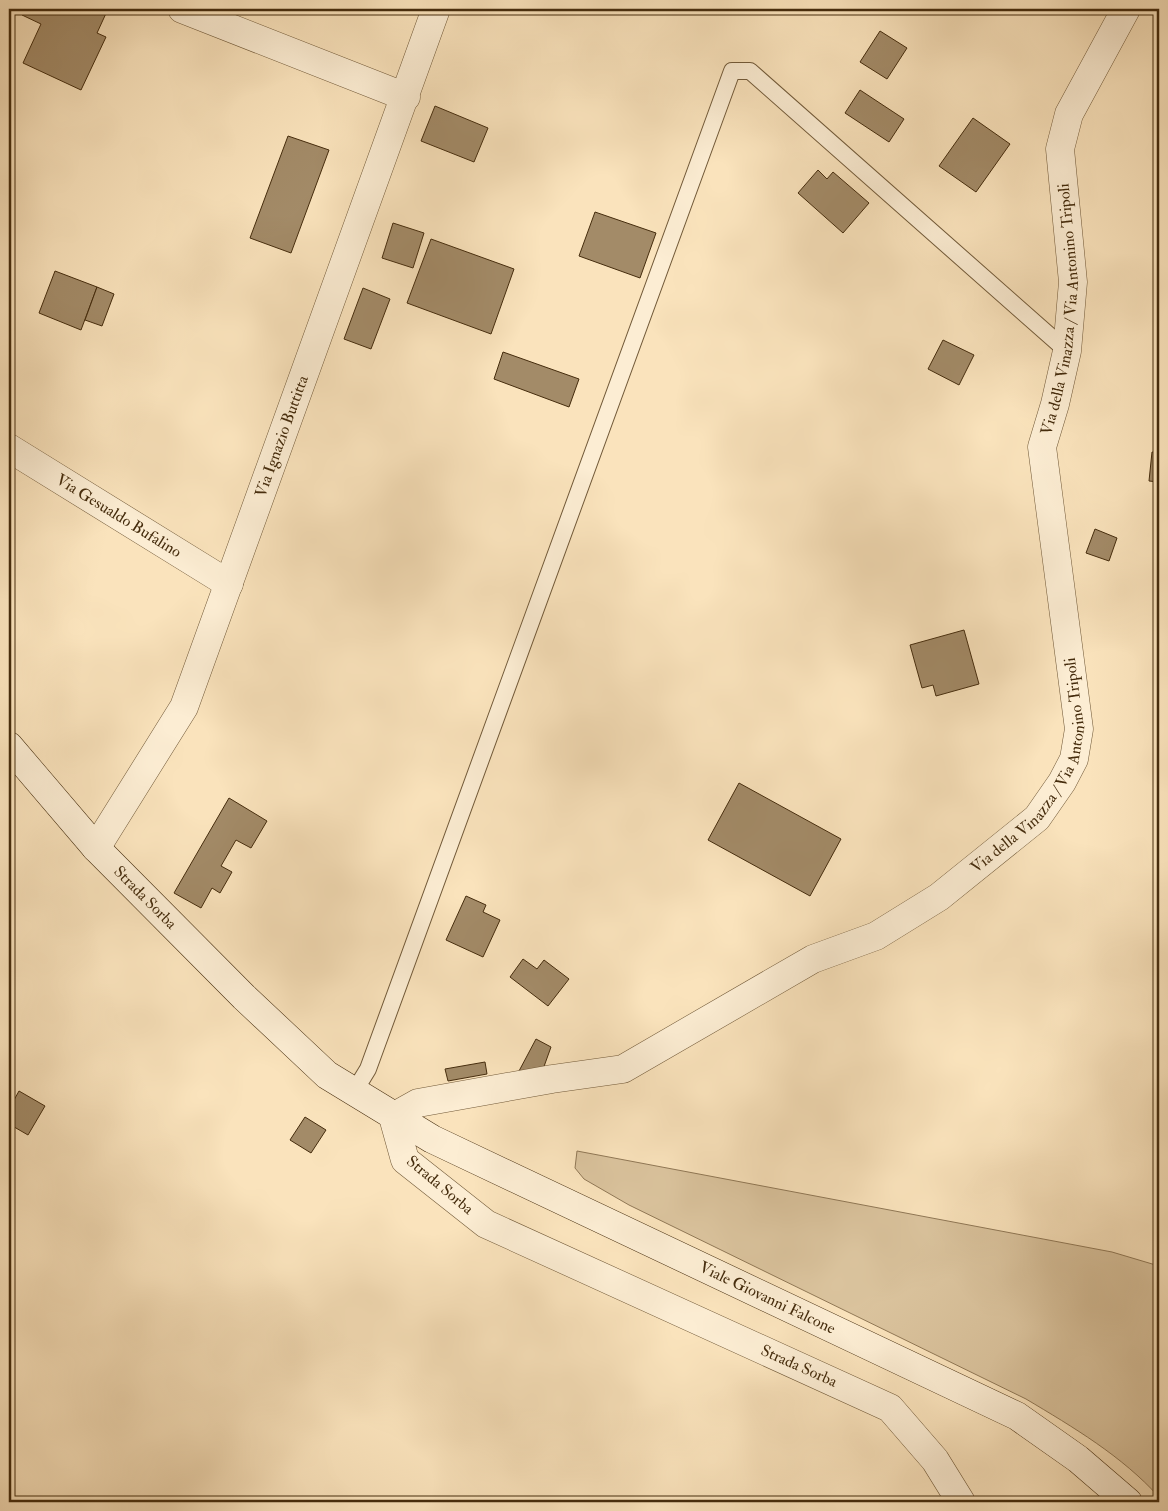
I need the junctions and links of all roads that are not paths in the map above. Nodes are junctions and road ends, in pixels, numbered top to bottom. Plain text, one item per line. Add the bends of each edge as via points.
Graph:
1 (182, 9) edge
2 (436, 9) edge
3 (1126, 9) edge
4 (406, 97) junction
5 (1066, 351) junction
6 (9, 448) edge
7 (229, 584) junction
8 (9, 746) edge
9 (96, 848) junction
10 (354, 1092) junction
11 (393, 1117) junction
12 (961, 1502) edge
13 (1128, 1502) edge

1 - 4 street
2 - 4 street, Via Ignazio Buttitta
3 - 5 street, Via della Vinazza / Via Antonino Tripoli via 1069,114 1060,149 1073,282
4 - 7 street, Via Ignazio Buttitta
5 - 10 lane via 750,71 732,72 368,1069
5 - 11 street, Via della Vinazza / Via Antonino Tripoli via 1042,447 1079,729 1074,759 1037,818 939,897 876,936 813,959 623,1069 418,1103
6 - 7 street, Via Gesualdo Bufalino
7 - 9 street, Via Ignazio Buttitta via 184,707
8 - 9 street, Strada Sorba
9 - 10 street, Strada Sorba via 306,1056 327,1075
10 - 11 street, Strada Sorba
11 - 12 street, Strada Sorba via 405,1160 486,1224 890,1408 935,1460
11 - 13 street, Viale Giovanni Falcone via 432,1139 1017,1416 1078,1459

